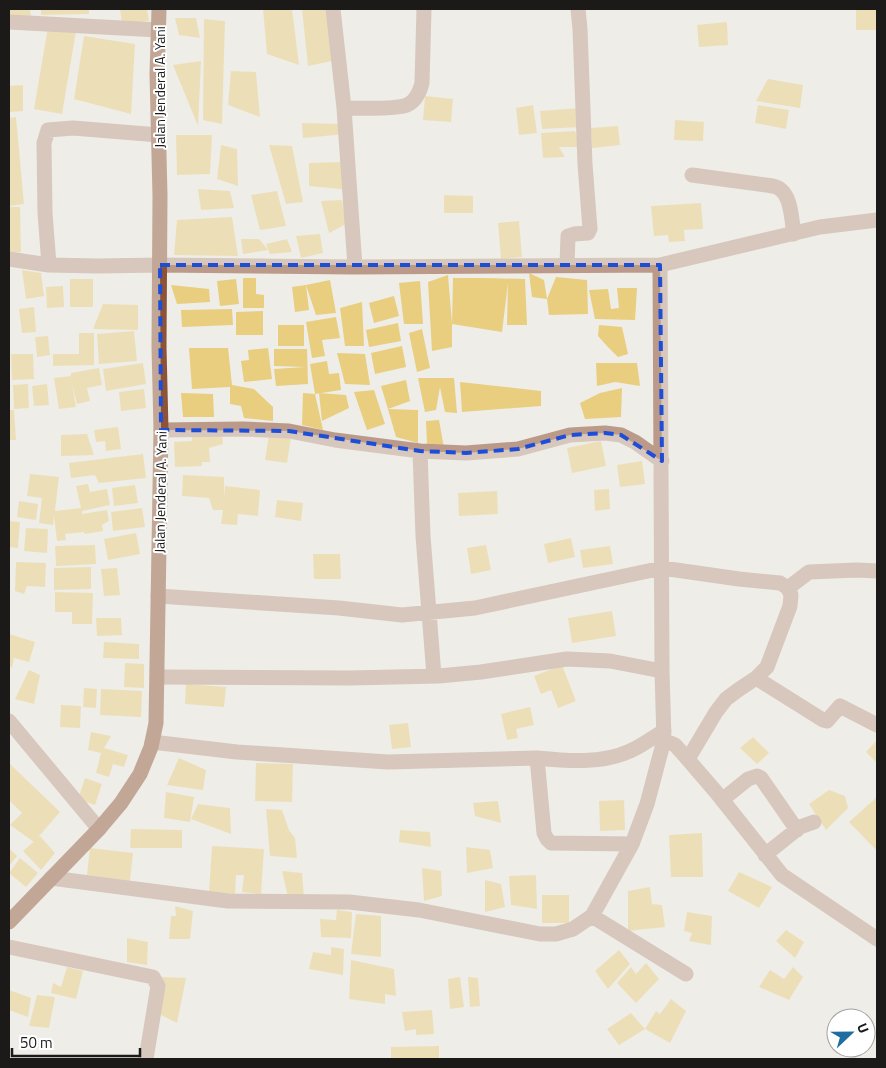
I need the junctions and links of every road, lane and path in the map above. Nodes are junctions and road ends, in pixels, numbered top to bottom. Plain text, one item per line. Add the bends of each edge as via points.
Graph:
1 (159, 9) edge
2 (333, 9) edge
3 (424, 9) edge
4 (578, 9) edge
5 (9, 22) edge
6 (159, 30) junction
7 (344, 108) junction
8 (158, 135) junction
9 (692, 174) dead end
10 (877, 220) edge
11 (794, 234) junction
12 (9, 259) edge
13 (49, 265) junction
14 (160, 265) junction
15 (567, 265) junction
16 (660, 265) junction
17 (355, 267) junction
18 (161, 430) junction
19 (420, 451) junction
20 (662, 461) junction
21 (662, 568) junction
22 (877, 571) edge
23 (788, 588) junction
24 (158, 596) junction
25 (430, 612) junction
26 (662, 671) junction
27 (434, 676) junction
28 (158, 677) junction
29 (756, 678) junction
30 (9, 721) edge
31 (877, 725) edge
32 (152, 742) junction
33 (675, 746) junction
34 (537, 758) junction
35 (722, 800) junction
36 (814, 822) dead end
37 (99, 829) junction
38 (797, 830) junction
39 (632, 844) junction
40 (765, 855) junction
41 (51, 878) junction
42 (592, 916) junction
43 (9, 922) edge
44 (877, 939) edge
45 (9, 946) edge
46 (686, 974) dead end
47 (146, 1059) edge

1 - 6 main road, Jalan Jenderal A. Yani
2 - 7 street
3 - 7 street via 419,93 408,104 397,107
4 - 15 street via 590,229 588,233 568,236
5 - 6 street
6 - 8 main road, Jalan Jenderal A. Yani
7 - 17 street
8 - 13 street via 73,128 48,130 44,143
8 - 14 main road, Jalan Jenderal A. Yani
9 - 11 street via 782,189 787,195
10 - 11 street via 820,227
11 - 16 street
12 - 13 street
13 - 14 street
14 - 17 street
14 - 18 main road, Jalan Jenderal A. Yani
15 - 16 street
15 - 17 street
16 - 20 street
18 - 19 street via 289,431
18 - 24 main road, Jalan Jenderal A. Yani
19 - 20 street via 466,453 518,449 570,435 605,433 620,435
19 - 25 street
20 - 21 street
21 - 23 street via 780,583
21 - 25 street via 475,608
21 - 26 street
22 - 23 street via 813,571
23 - 29 street via 790,606 767,667
24 - 25 street via 402,615
24 - 28 main road, Jalan Jenderal A. Yani
25 - 27 street
26 - 27 street via 610,661 567,659
26 - 33 street
27 - 28 street
28 - 32 main road, Jalan Jenderal A. Yani
29 - 31 street via 823,720 830,719 840,706
29 - 33 street via 726,699 716,712
30 - 37 street
32 - 34 street via 237,752 388,762
32 - 37 main road, Jalan Jenderal A. Yani via 140,774
33 - 34 street via 630,751 606,758 568,761
33 - 35 street
33 - 39 street
34 - 39 street via 544,833 551,843
35 - 38 street via 748,779 757,776
35 - 40 street
36 - 38 street
37 - 41 main road, Jalan Jenderal A. Yani
38 - 40 street
39 - 42 street
40 - 44 street via 782,875
41 - 42 street via 228,901 349,902 419,910 540,934 574,929
41 - 43 main road, Jalan Jenderal A. Yani
42 - 46 street
45 - 47 street via 150,974 158,986

